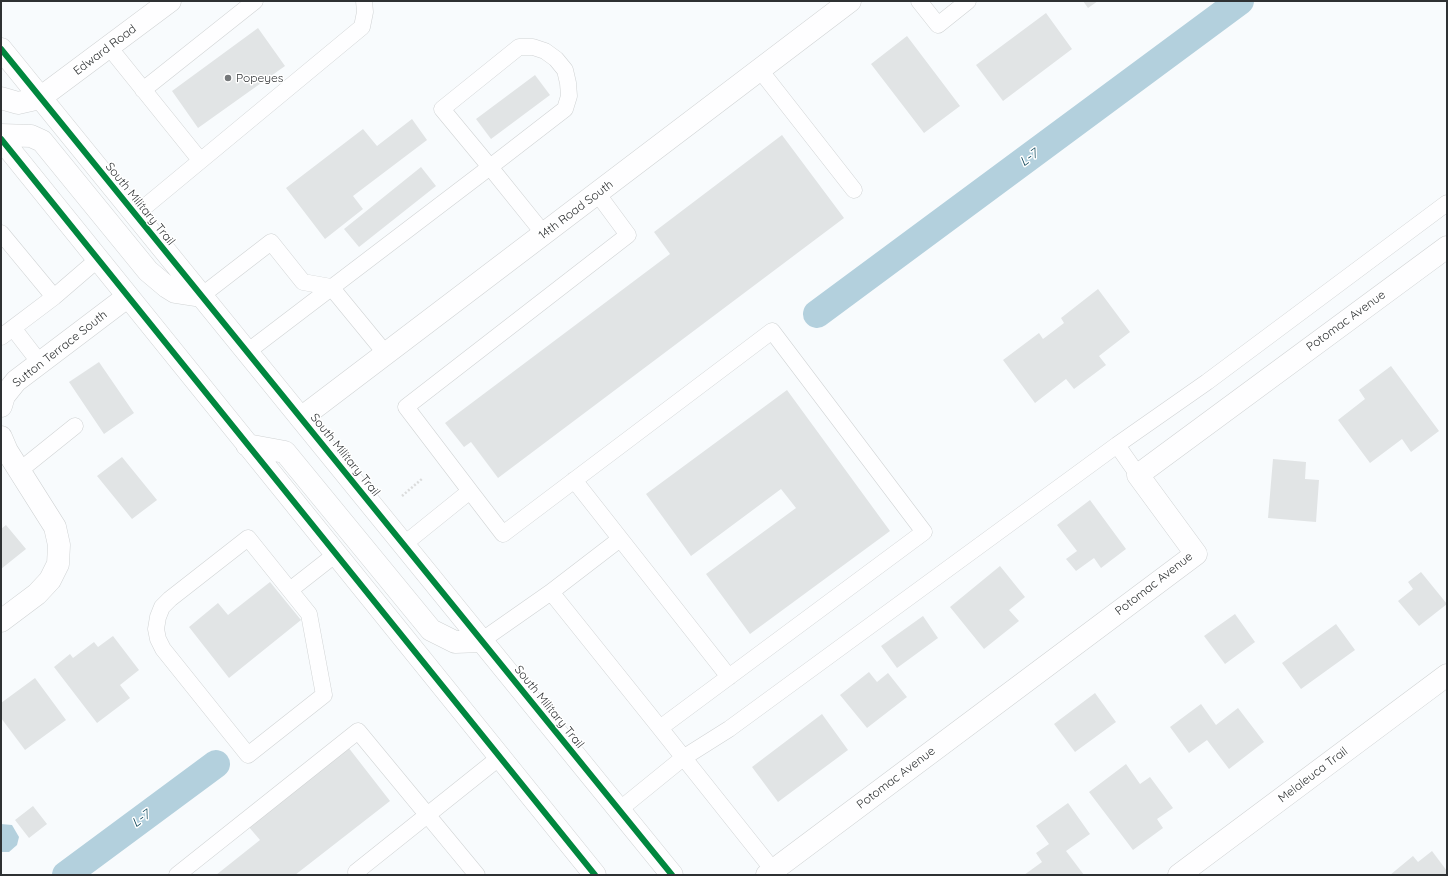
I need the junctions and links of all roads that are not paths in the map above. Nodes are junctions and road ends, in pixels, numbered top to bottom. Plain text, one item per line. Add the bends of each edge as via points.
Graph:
1 (170, 1) edge
2 (255, 1) edge
3 (364, 1) edge
4 (850, 1) edge
5 (920, 1) edge
6 (968, 1) edge
7 (109, 47) junction
8 (1, 50) edge
9 (760, 70) junction
10 (143, 90) junction
11 (1, 98) edge
12 (40, 98) junction
13 (1, 135) edge
14 (1, 139) edge
15 (200, 160) junction
16 (490, 167) junction
17 (854, 190) dead end
18 (597, 193) junction
19 (1447, 203) edge
20 (135, 215) junction
21 (1, 233) edge
22 (544, 234) junction
23 (1447, 247) edge
24 (97, 260) junction
25 (331, 287) junction
26 (200, 296) junction
27 (54, 297) junction
28 (127, 297) junction
29 (7, 332) edge
30 (247, 352) junction
31 (386, 354) junction
32 (40, 362) junction
33 (1, 406) edge
34 (301, 418) junction
35 (75, 426) dead end
36 (1, 437) edge
37 (247, 445) junction
38 (1117, 445) junction
39 (19, 471) junction
40 (1138, 475) junction
41 (574, 480) junction
42 (470, 491) junction
43 (620, 539) junction
44 (403, 544) junction
45 (336, 554) junction
46 (290, 590) junction
47 (551, 592) junction
48 (1, 621) edge
49 (481, 641) junction
50 (1447, 675) edge
51 (729, 677) junction
52 (660, 728) junction
53 (500, 757) junction
54 (684, 758) junction
55 (619, 810) junction
56 (428, 814) junction
57 (770, 872) edge
58 (177, 875) edge
59 (359, 875) edge
60 (477, 875) edge
61 (595, 875) edge
62 (672, 875) edge
63 (1179, 875) edge

1 - 7 main road, Edward Road
2 - 10 lane
3 - 15 lane via 362,27
4 - 9 main road, 14th Road South
5 - 6 lane via 938,25
7 - 10 lane
7 - 12 main road, Edward Road
8 - 12 main road, South Military Trail
9 - 17 lane
9 - 18 main road, 14th Road South
10 - 15 lane
11 - 12 main road via 18,103
12 - 20 main road, South Military Trail
13 - 26 main road via 31,136 42,141 148,271 175,292
14 - 24 main road
15 - 20 lane
16 - 16 lane via 442,109 519,47 533,47 545,52 556,59 565,70 569,96 565,110
16 - 22 lane
16 - 25 lane
18 - 22 main road, 14th Road South
18 - 42 lane via 628,235 406,407
19 - 38 lane via 1207,382
20 - 26 main road, South Military Trail
21 - 27 lane
22 - 31 main road, 14th Road South
23 - 40 main road, Potomac Avenue
24 - 27 lane
24 - 28 main road
25 - 26 lane via 303,282 271,242
25 - 30 lane
25 - 31 lane
26 - 30 main road, South Military Trail
27 - 29 lane
28 - 32 main road, Sutton Terrace South
28 - 37 main road
29 - 32 lane
30 - 34 main road, South Military Trail
31 - 34 main road, 14th Road South
32 - 33 main road, Sutton Terrace South via 16,381 4,396
34 - 44 main road, South Military Trail
35 - 39 lane
36 - 39 main road
37 - 45 main road
37 - 49 main road via 285,452 430,630 455,642
38 - 40 lane
38 - 54 lane via 735,724
39 - 48 main road via 55,527 59,545 58,564 50,580 37,594
40 - 57 main road, Potomac Avenue via 1196,554
41 - 42 lane via 503,534
41 - 43 lane
41 - 51 lane via 772,331 924,532
42 - 44 lane
43 - 47 lane
43 - 51 lane
44 - 49 main road, South Military Trail
45 - 46 lane
45 - 53 main road
46 - 46 lane via 248,538 170,599 162,607 158,617 156,628 163,649 248,755 324,695 309,614
47 - 49 lane
47 - 52 lane
49 - 55 main road, South Military Trail
50 - 63 main road, Melaleuca Trail
51 - 52 lane
52 - 54 lane
53 - 56 lane
53 - 61 main road
54 - 55 lane
54 - 57 lane
55 - 62 main road, South Military Trail
56 - 58 lane via 358,731
56 - 59 lane via 356,872
56 - 60 lane

